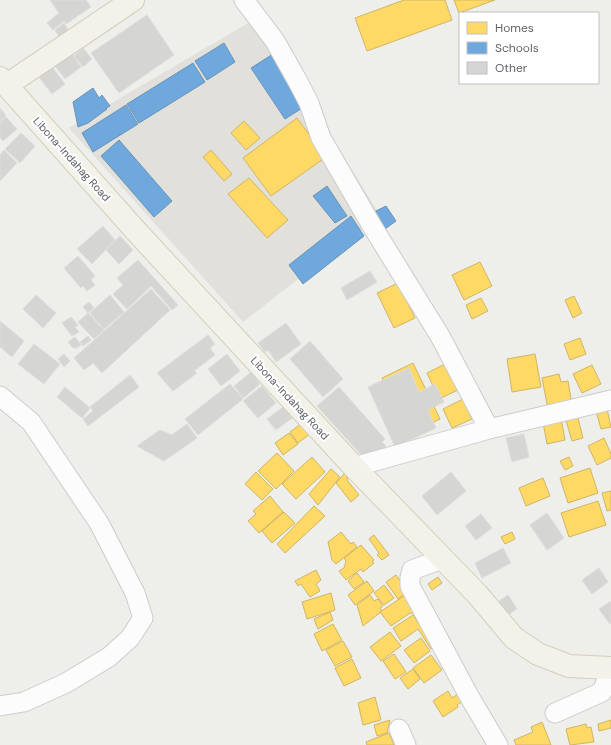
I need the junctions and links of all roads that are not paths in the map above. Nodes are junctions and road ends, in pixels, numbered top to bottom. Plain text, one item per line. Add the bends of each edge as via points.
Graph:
1 (133, 0) edge
2 (244, 0) edge
3 (3, 81) edge
4 (0, 396) edge
5 (611, 400) edge
6 (489, 428) junction
7 (354, 467) junction
8 (442, 559) junction
9 (609, 669) edge
10 (0, 706) edge
11 (555, 713) dead end
12 (498, 745) edge

1 - 3 main road
2 - 6 street via 275,42 308,103 321,138 440,336
3 - 7 main road, Libona-Indahag Road via 136,231
4 - 10 street via 31,422 99,523 135,593 142,618 130,638 109,657 66,683 24,702
5 - 6 street
6 - 7 street
7 - 8 main road, Libona-Indahag Road
8 - 9 main road, Libona-Indahag Road via 478,595 514,638 538,654 569,666
8 - 12 street via 412,570 410,586
9 - 11 street via 602,692

